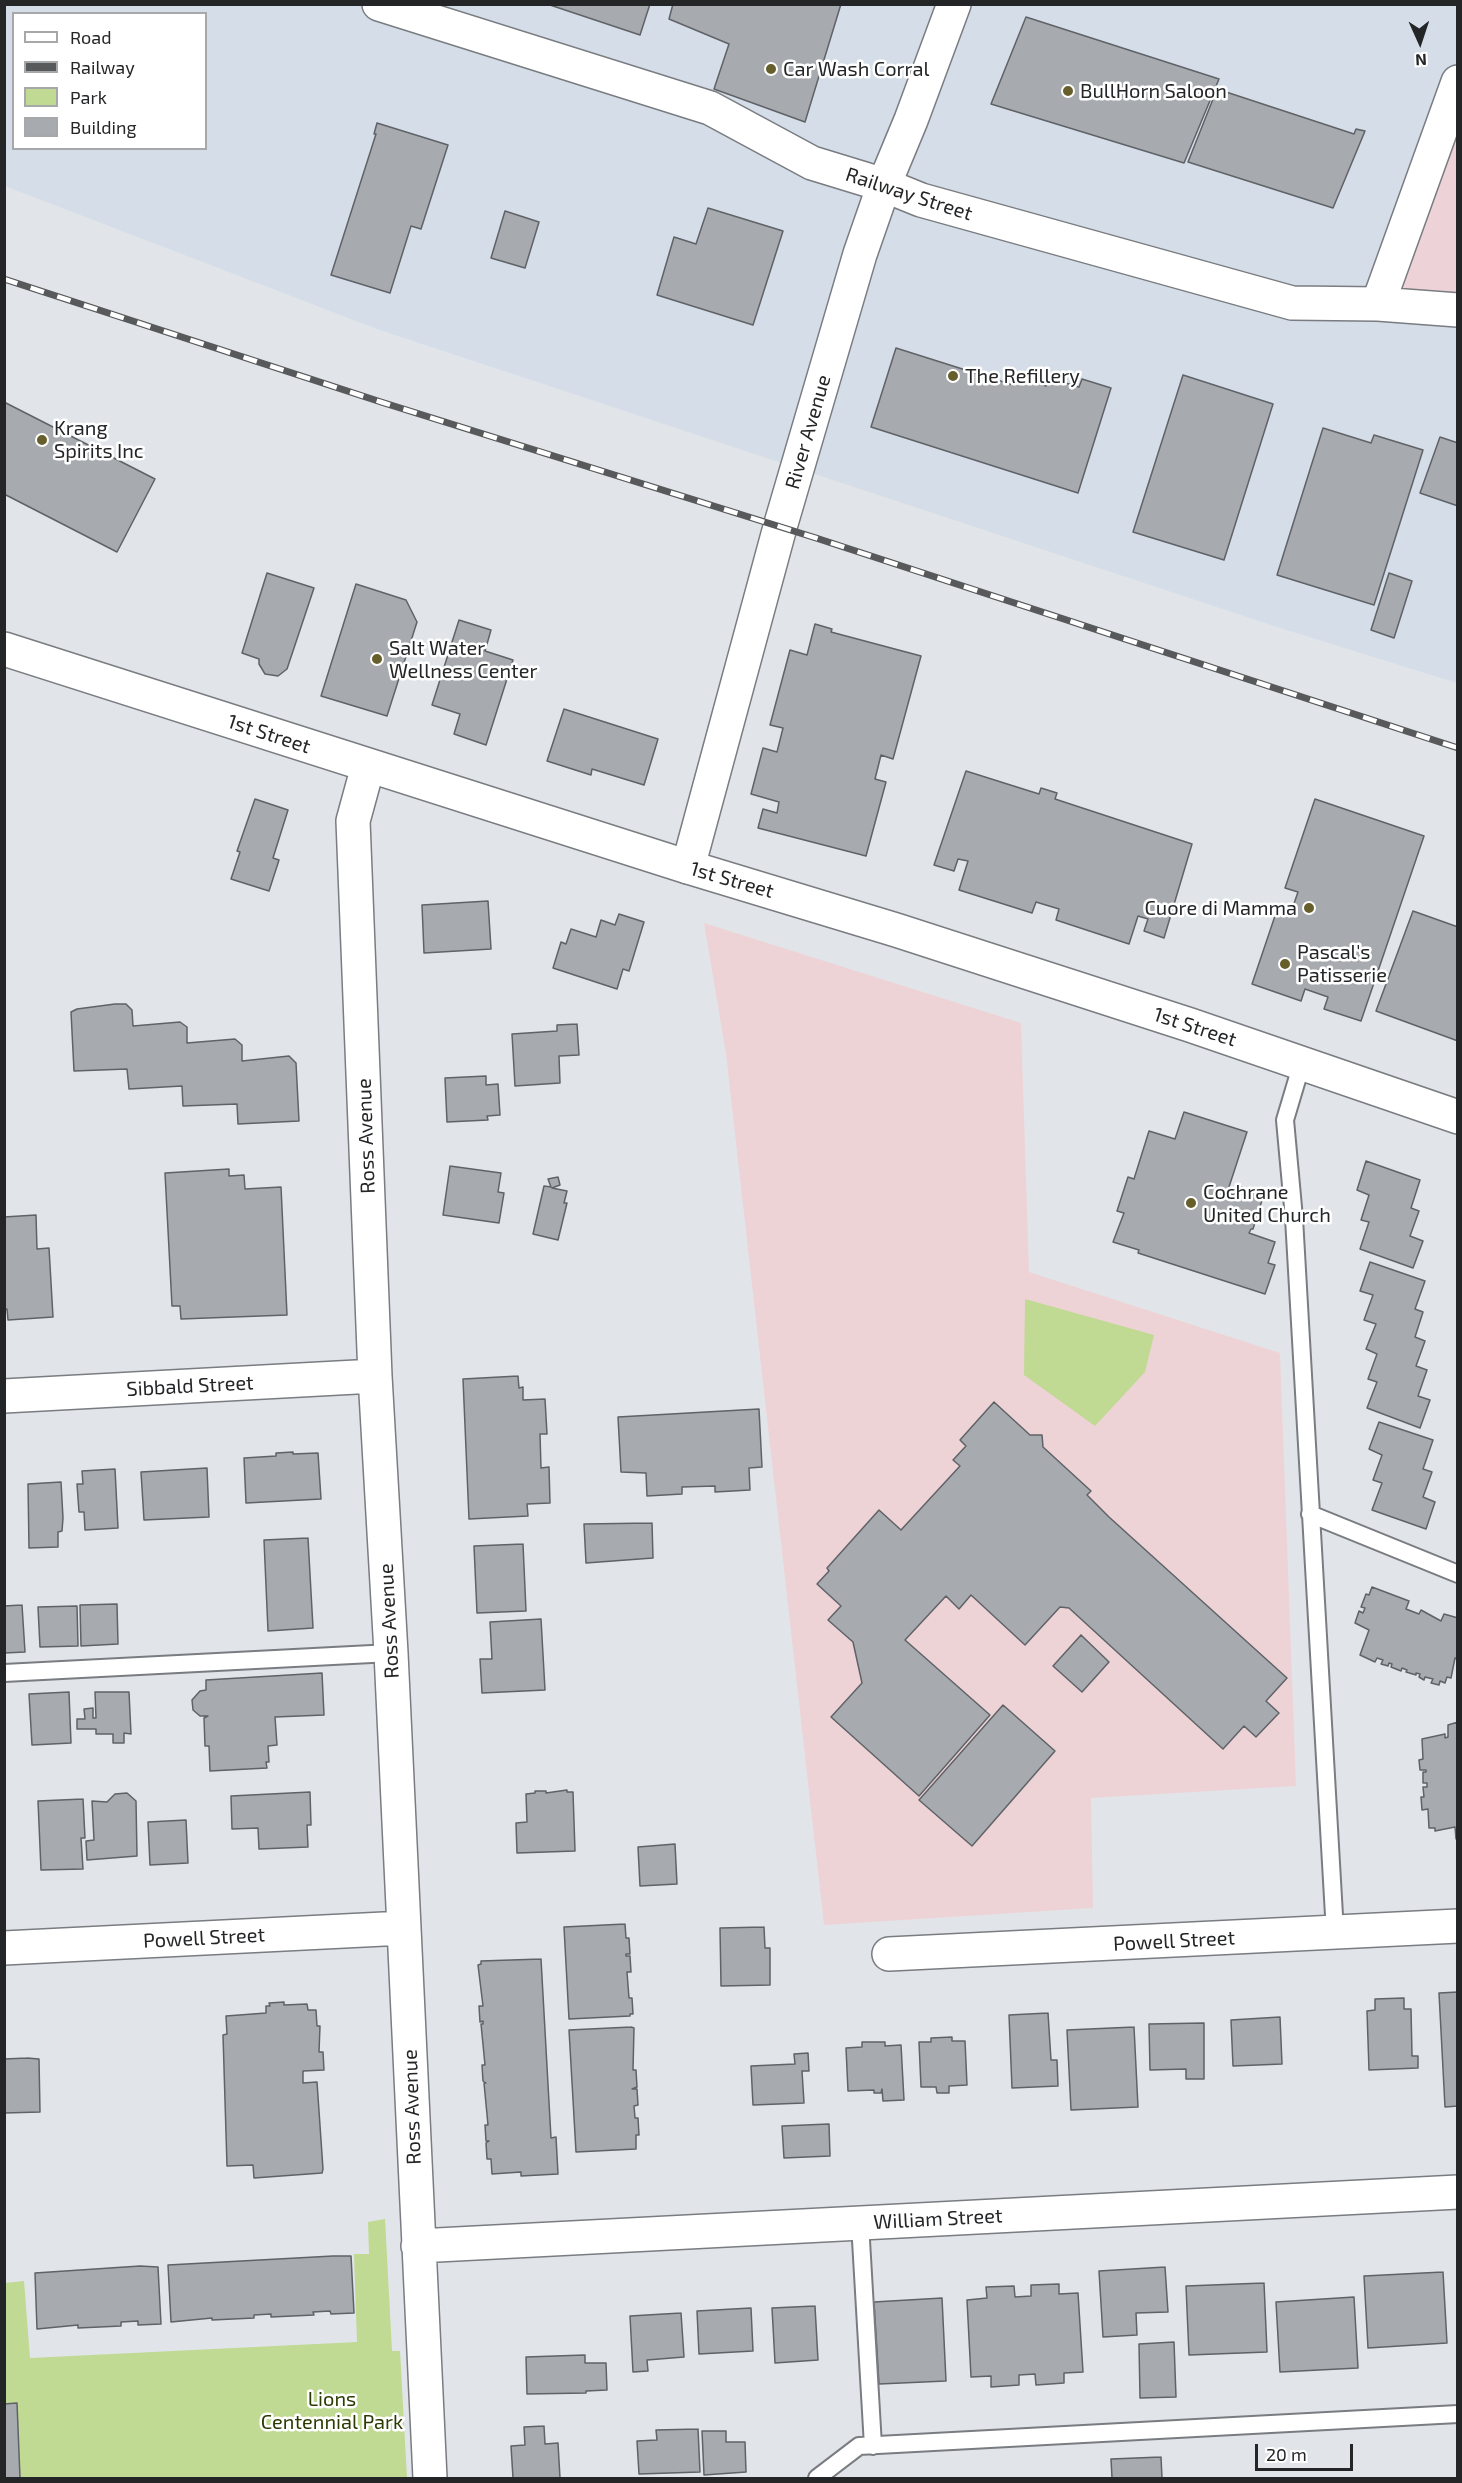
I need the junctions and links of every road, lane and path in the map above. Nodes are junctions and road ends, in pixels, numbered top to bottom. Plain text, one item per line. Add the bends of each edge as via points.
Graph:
1 (380, 4) edge
2 (954, 4) edge
3 (437, 13) edge
4 (1458, 82) edge
5 (884, 185) junction
6 (1378, 304) junction
7 (1458, 310) edge
8 (4, 649) edge
9 (369, 766) junction
10 (688, 867) junction
11 (1302, 1063) junction
12 (1458, 1117) edge
13 (375, 1376) junction
14 (4, 1396) edge
15 (1310, 1514) junction
16 (1458, 1574) edge
17 (391, 1653) junction
18 (4, 1673) edge
19 (1458, 1926) edge
20 (404, 1928) junction
21 (1335, 1933) junction
22 (4, 1948) edge
23 (889, 1954) dead end
24 (1458, 2192) edge
25 (860, 2223) junction
26 (418, 2246) junction
27 (1458, 2414) edge
28 (873, 2446) junction
29 (430, 2478) edge
30 (817, 2478) edge

1 - 3 street, Railway Street
2 - 5 street, River Avenue
3 - 5 street, Railway Street via 710,108 812,163
4 - 6 street
5 - 6 street, Railway Street via 921,200 1292,303
5 - 10 street, River Avenue via 795,475
6 - 7 street, Railway Street
8 - 9 street, 1st Street
9 - 10 street, 1st Street
9 - 13 street, Ross Avenue via 352,821
10 - 11 street, 1st Street via 896,930
11 - 12 street, 1st Street
11 - 15 lane via 1285,1120
13 - 14 street, Sibbald Street
13 - 17 street, Ross Avenue
15 - 16 lane
15 - 21 lane
17 - 18 lane
17 - 20 street, Ross Avenue
19 - 21 street, Powell Street
20 - 22 street, Powell Street
20 - 26 street, Ross Avenue
21 - 23 street, Powell Street
24 - 25 street, William Street
25 - 26 street, William Street
25 - 28 lane
26 - 29 street, Ross Avenue
27 - 28 lane
28 - 30 lane via 859,2446

